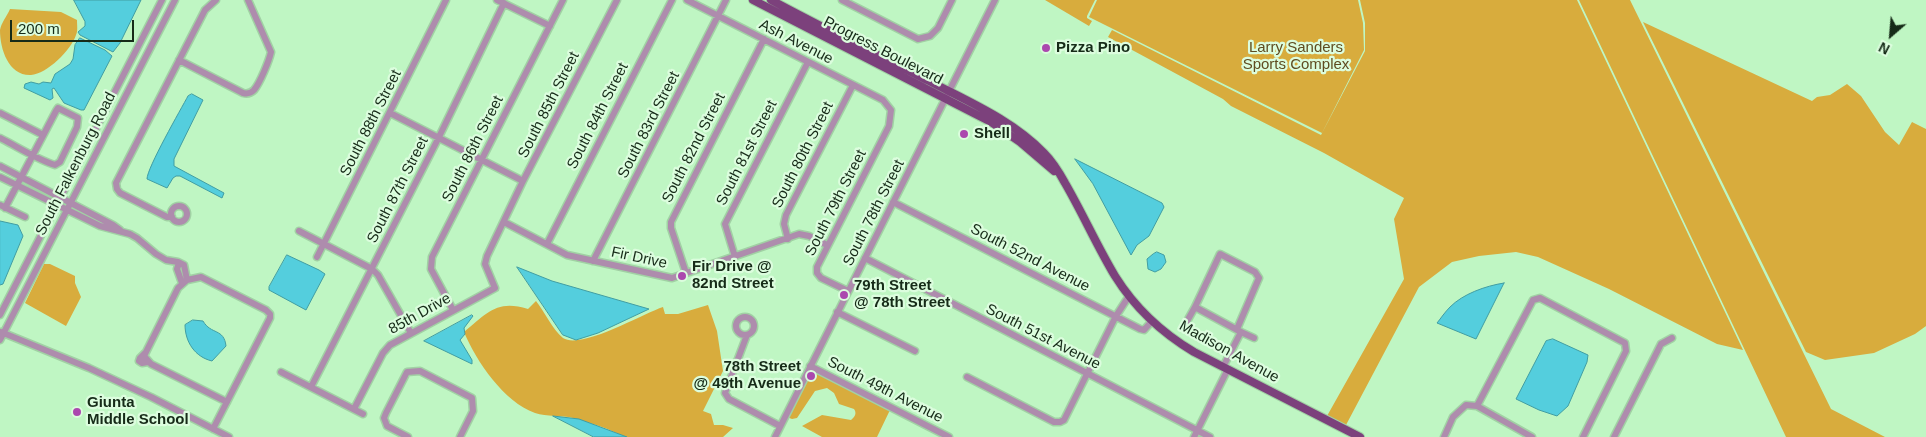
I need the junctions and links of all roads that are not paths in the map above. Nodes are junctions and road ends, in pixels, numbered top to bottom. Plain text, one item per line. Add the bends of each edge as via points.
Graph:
1 (162, 0) edge
2 (175, 0) edge
3 (216, 0) edge
4 (248, 0) edge
5 (446, 0) edge
6 (497, 0) edge
7 (562, 0) edge
8 (617, 0) edge
9 (672, 0) edge
10 (686, 0) edge
11 (726, 0) edge
12 (754, 0) edge
13 (842, 0) edge
14 (952, 0) edge
15 (995, 0) edge
16 (769, 2) edge
17 (504, 4) junction
18 (718, 16) junction
19 (550, 26) junction
20 (764, 39) junction
21 (179, 60) junction
22 (808, 62) junction
23 (853, 85) junction
24 (947, 95) junction
25 (891, 110) joint
26 (0, 113) edge
27 (390, 113) junction
28 (43, 135) junction
29 (0, 138) edge
30 (438, 139) junction
31 (33, 155) junction
32 (481, 160) junction
33 (0, 166) edge
34 (0, 177) edge
35 (22, 177) junction
36 (523, 181) junction
37 (17, 185) junction
38 (60, 197) junction
39 (894, 202) junction
40 (57, 204) junction
41 (69, 206) junction
42 (3, 207) edge
43 (25, 217) dead end
44 (172, 217) dead end
45 (504, 222) junction
46 (299, 231) dead end
47 (788, 239) junction
48 (323, 244) junction
49 (547, 244) junction
50 (828, 245) junction
51 (317, 257) dead end
52 (735, 257) junction
53 (865, 258) junction
54 (594, 261) junction
55 (372, 269) junction
56 (686, 273) junction
57 (185, 281) junction
58 (848, 291) junction
59 (1129, 296) junction
60 (475, 297) joint
61 (1195, 307) junction
62 (453, 310) junction
63 (838, 312) junction
64 (0, 315) edge
65 (1116, 316) junction
66 (1152, 322) junction
67 (1186, 323) dead end
68 (1239, 330) junction
69 (2, 332) edge
70 (411, 333) junction
71 (747, 335) dead end
72 (1254, 338) dead end
73 (1672, 338) dead end
74 (0, 340) edge
75 (915, 351) dead end
76 (810, 366) junction
77 (1226, 368) junction
78 (281, 372) dead end
79 (1088, 374) junction
80 (967, 377) dead end
81 (310, 387) junction
82 (227, 402) junction
83 (1477, 406) junction
84 (354, 409) junction
85 (363, 414) dead end
86 (780, 426) junction
87 (213, 429) junction
88 (1196, 434) edge
89 (229, 437) edge
90 (408, 437) edge
91 (460, 437) edge
92 (775, 437) edge
93 (949, 437) edge
94 (1210, 437) edge
95 (1360, 437) edge
96 (1444, 437) edge
97 (1532, 437) edge
98 (1583, 437) edge
99 (1614, 437) edge

1 - 38 street, South Falkenburg Road
2 - 41 street, South Falkenburg Road
3 - 21 street via 205,10
4 - 21 street via 271,52 254,90 243,93
5 - 27 street, South 88th Street
6 - 17 street
7 - 19 street, South 86th Street
8 - 36 street, South 85th Street
9 - 49 street, South 84th Street
10 - 18 street, Ash Avenue
11 - 18 street, South 83rd Street
12 - 16 main road, Progress Boulevard
13 - 14 street via 918,39 930,36 938,28
15 - 24 street, South 78th Street
16 - 24 main road, Progress Boulevard
17 - 19 street
17 - 30 street, South 87th Street
18 - 20 street, Ash Avenue
18 - 54 street, South 83rd Street
19 - 32 street, South 86th Street
20 - 22 street, Ash Avenue
20 - 56 street, South 82nd Street via 671,222
21 - 44 street via 116,185 120,193
22 - 23 street, Ash Avenue
22 - 52 street, South 81st Street via 725,224
23 - 25 street, Ash Avenue via 883,100
23 - 47 street, South 80th Street via 786,215 784,224
24 - 39 street, South 78th Street
24 - 59 main road, Madison Avenue via 1009,133 1065,184
25 - 50 street, South 79th Street via 889,126
26 - 28 street
27 - 30 street
27 - 48 street, South 88th Street
28 - 31 street
28 - 31 street via 58,108 74,115 78,121 60,162 55,165
29 - 31 street
30 - 32 street
30 - 55 street, South 87th Street
31 - 35 street
32 - 36 street
32 - 62 street, South 86th Street via 432,257 431,269
33 - 35 street
34 - 37 street
35 - 37 street
35 - 38 street
36 - 45 street, South 85th Street
37 - 40 street
37 - 42 street
38 - 40 street, South Falkenburg Road
38 - 41 street
39 - 53 street, South 78th Street
39 - 65 street, South 52nd Avenue
40 - 41 street
40 - 64 street, South Falkenburg Road
41 - 57 street via 113,225 137,238 156,254 184,265
41 - 69 street, South Falkenburg Road
42 - 43 street
45 - 49 street, Fir Drive
45 - 60 street, South 85th Street via 486,256 485,264 495,288
46 - 48 street
47 - 50 street, Fir Drive via 799,234
47 - 52 street, Fir Drive
48 - 51 street, South 88th Street
48 - 55 street
49 - 54 street, Fir Drive via 567,255
50 - 58 street, South 79th Street via 817,273
52 - 56 street, Fir Drive
53 - 58 street, South 78th Street
53 - 79 street, South 51st Avenue
54 - 56 street, Fir Drive via 664,278
55 - 70 street
55 - 81 street, South 87th Street
57 - 82 street via 178,288 144,356 148,362
57 - 82 street via 203,278 270,314
58 - 63 street, South 78th Street
59 - 65 street
59 - 66 main road, Madison Avenue
60 - 62 street, 85th Drive
61 - 67 street
61 - 68 street
61 - 68 street via 1220,254 1245,266 1257,273 1260,280
62 - 70 street, 85th Drive
63 - 75 street
63 - 76 street, South 78th Street
65 - 66 street, South 52nd Avenue via 1142,330
65 - 79 street
66 - 77 main road, Madison Avenue via 1184,346
68 - 72 street
68 - 77 street
69 - 74 street, South Falkenburg Road
69 - 87 street via 89,368
70 - 84 street, 85th Drive via 382,353
71 - 86 street via 725,393 729,399
73 - 99 street via 1661,344
76 - 86 street, South 78th Street
76 - 93 street, South 49th Avenue
77 - 88 street
77 - 95 main road, Madison Avenue
78 - 81 street
79 - 80 street via 1060,422 1054,422
79 - 88 street, South 51st Avenue
81 - 84 street
82 - 87 street
83 - 96 street via 1466,405 1453,417
83 - 97 street
83 - 98 street via 1533,300 1540,298 1625,343 1626,351
84 - 85 street
86 - 92 street, South 78th Street
87 - 89 street
88 - 94 street, South 51st Avenue
90 - 91 street via 387,426 384,418 407,372 420,371 472,398 473,411

